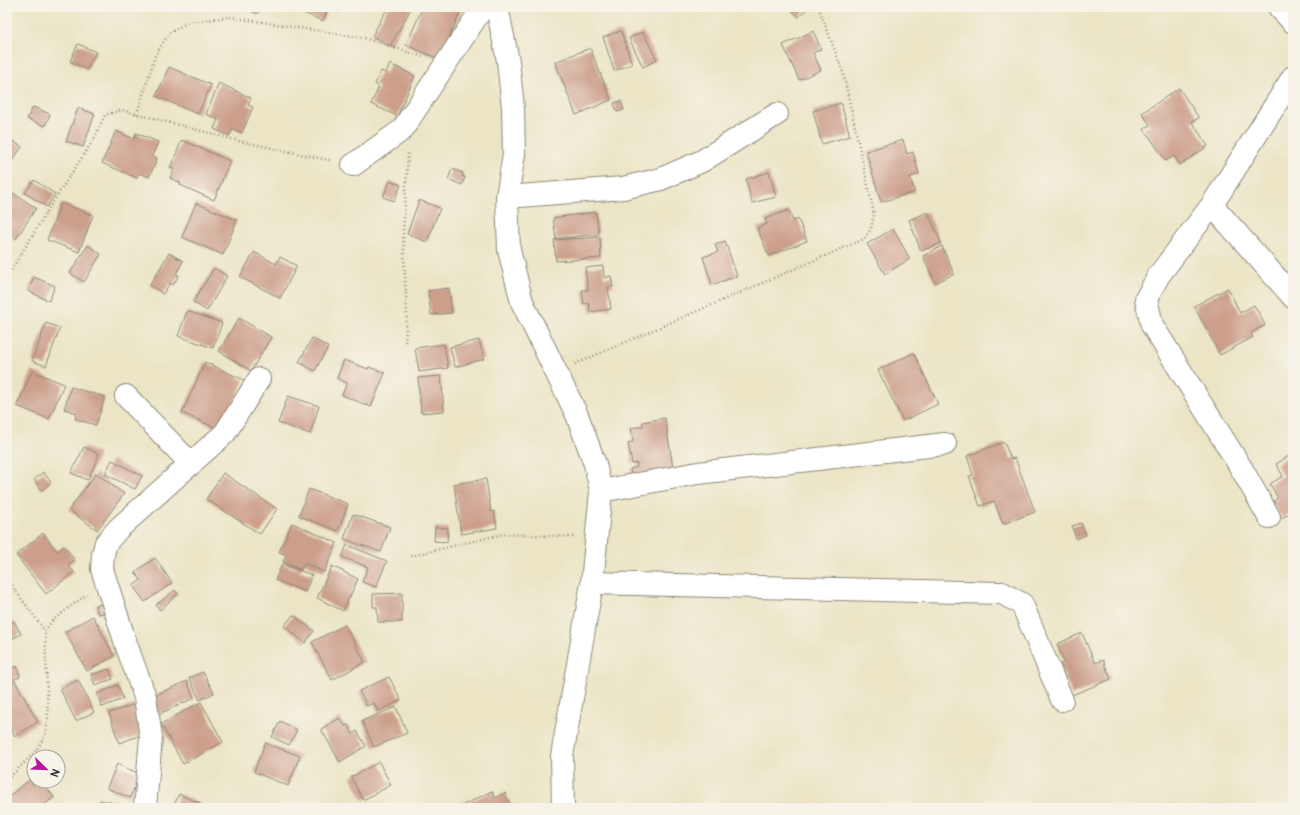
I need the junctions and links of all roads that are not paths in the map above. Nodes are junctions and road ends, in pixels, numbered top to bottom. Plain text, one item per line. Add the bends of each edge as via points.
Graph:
1 (483, 7) edge
2 (497, 7) edge
3 (1279, 7) edge
4 (1293, 22) edge
5 (1293, 77) edge
6 (777, 114) dead end
7 (353, 165) road end
8 (507, 197) junction
9 (1212, 205) junction
10 (1293, 297) edge
11 (259, 379) dead end
12 (126, 396) dead end
13 (946, 444) dead end
14 (191, 464) junction
15 (601, 491) junction
16 (1270, 517) dead end
17 (592, 583) junction
18 (1062, 700) dead end
19 (144, 808) edge
20 (564, 808) edge

1 - 7 street via 402,130
2 - 8 street via 508,61 513,108 514,154
3 - 4 street
5 - 9 street
6 - 8 street via 702,160 661,179 623,188
8 - 15 street via 509,250 522,302 577,415 595,464
9 - 10 street
9 - 16 street via 1159,275 1146,299 1152,325
11 - 14 street via 225,433
12 - 14 street
13 - 15 street via 698,473
14 - 19 street via 118,529 106,543 103,554 102,569 105,580 145,697 151,736
15 - 17 street
17 - 18 street via 1002,593 1022,604
17 - 20 street via 562,756

